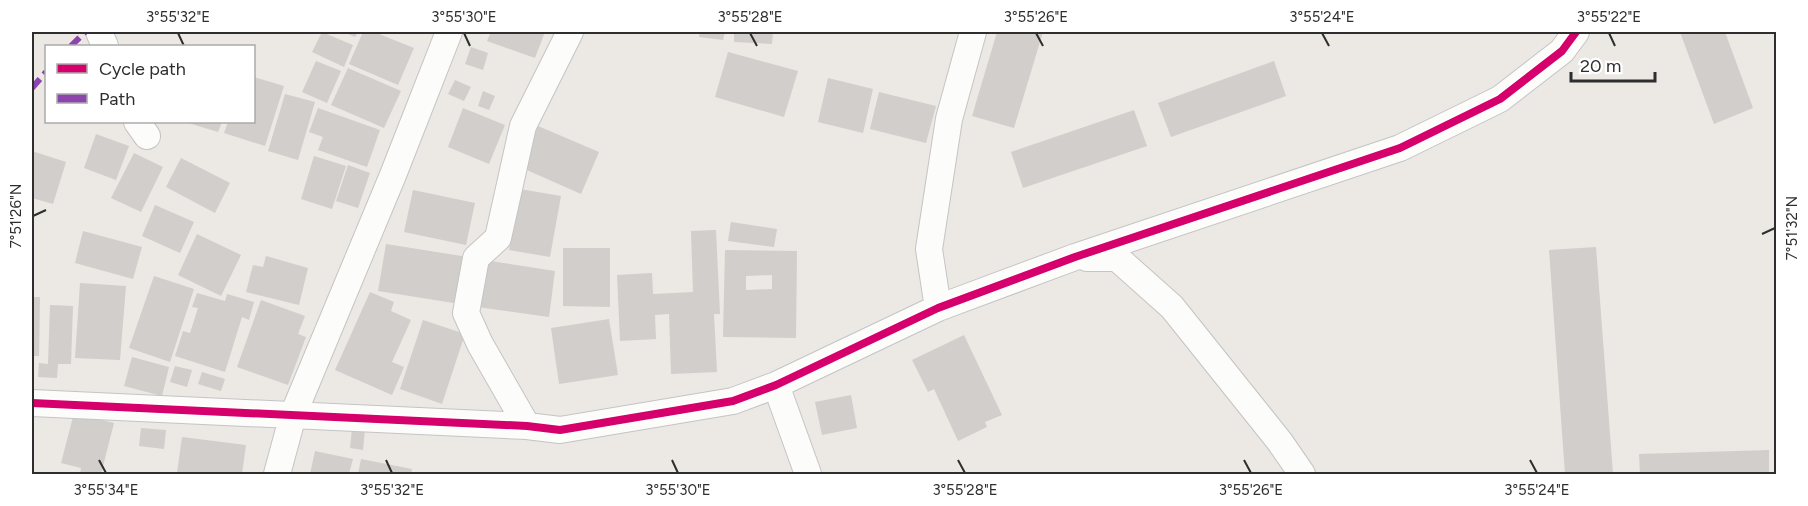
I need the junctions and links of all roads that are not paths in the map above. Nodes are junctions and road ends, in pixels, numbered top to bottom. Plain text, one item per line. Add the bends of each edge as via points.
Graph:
1 (449, 32) edge
2 (570, 32) edge
3 (973, 32) edge
4 (1576, 32) edge
5 (1075, 257) junction
6 (938, 308) junction
7 (776, 385) junction
8 (32, 404) edge
9 (293, 415) junction
10 (527, 426) junction
11 (277, 474) edge
12 (808, 474) edge
13 (1302, 474) edge

1 - 9 street
2 - 10 street via 523,126 498,238 476,258 466,313
3 - 6 street via 949,119 929,249
4 - 5 street via 1562,51 1500,99 1401,148
5 - 6 street
5 - 13 street via 1117,258 1172,307
6 - 7 street
7 - 10 street via 733,401 699,408 560,430
7 - 12 street
8 - 9 street
9 - 10 street
9 - 11 street

